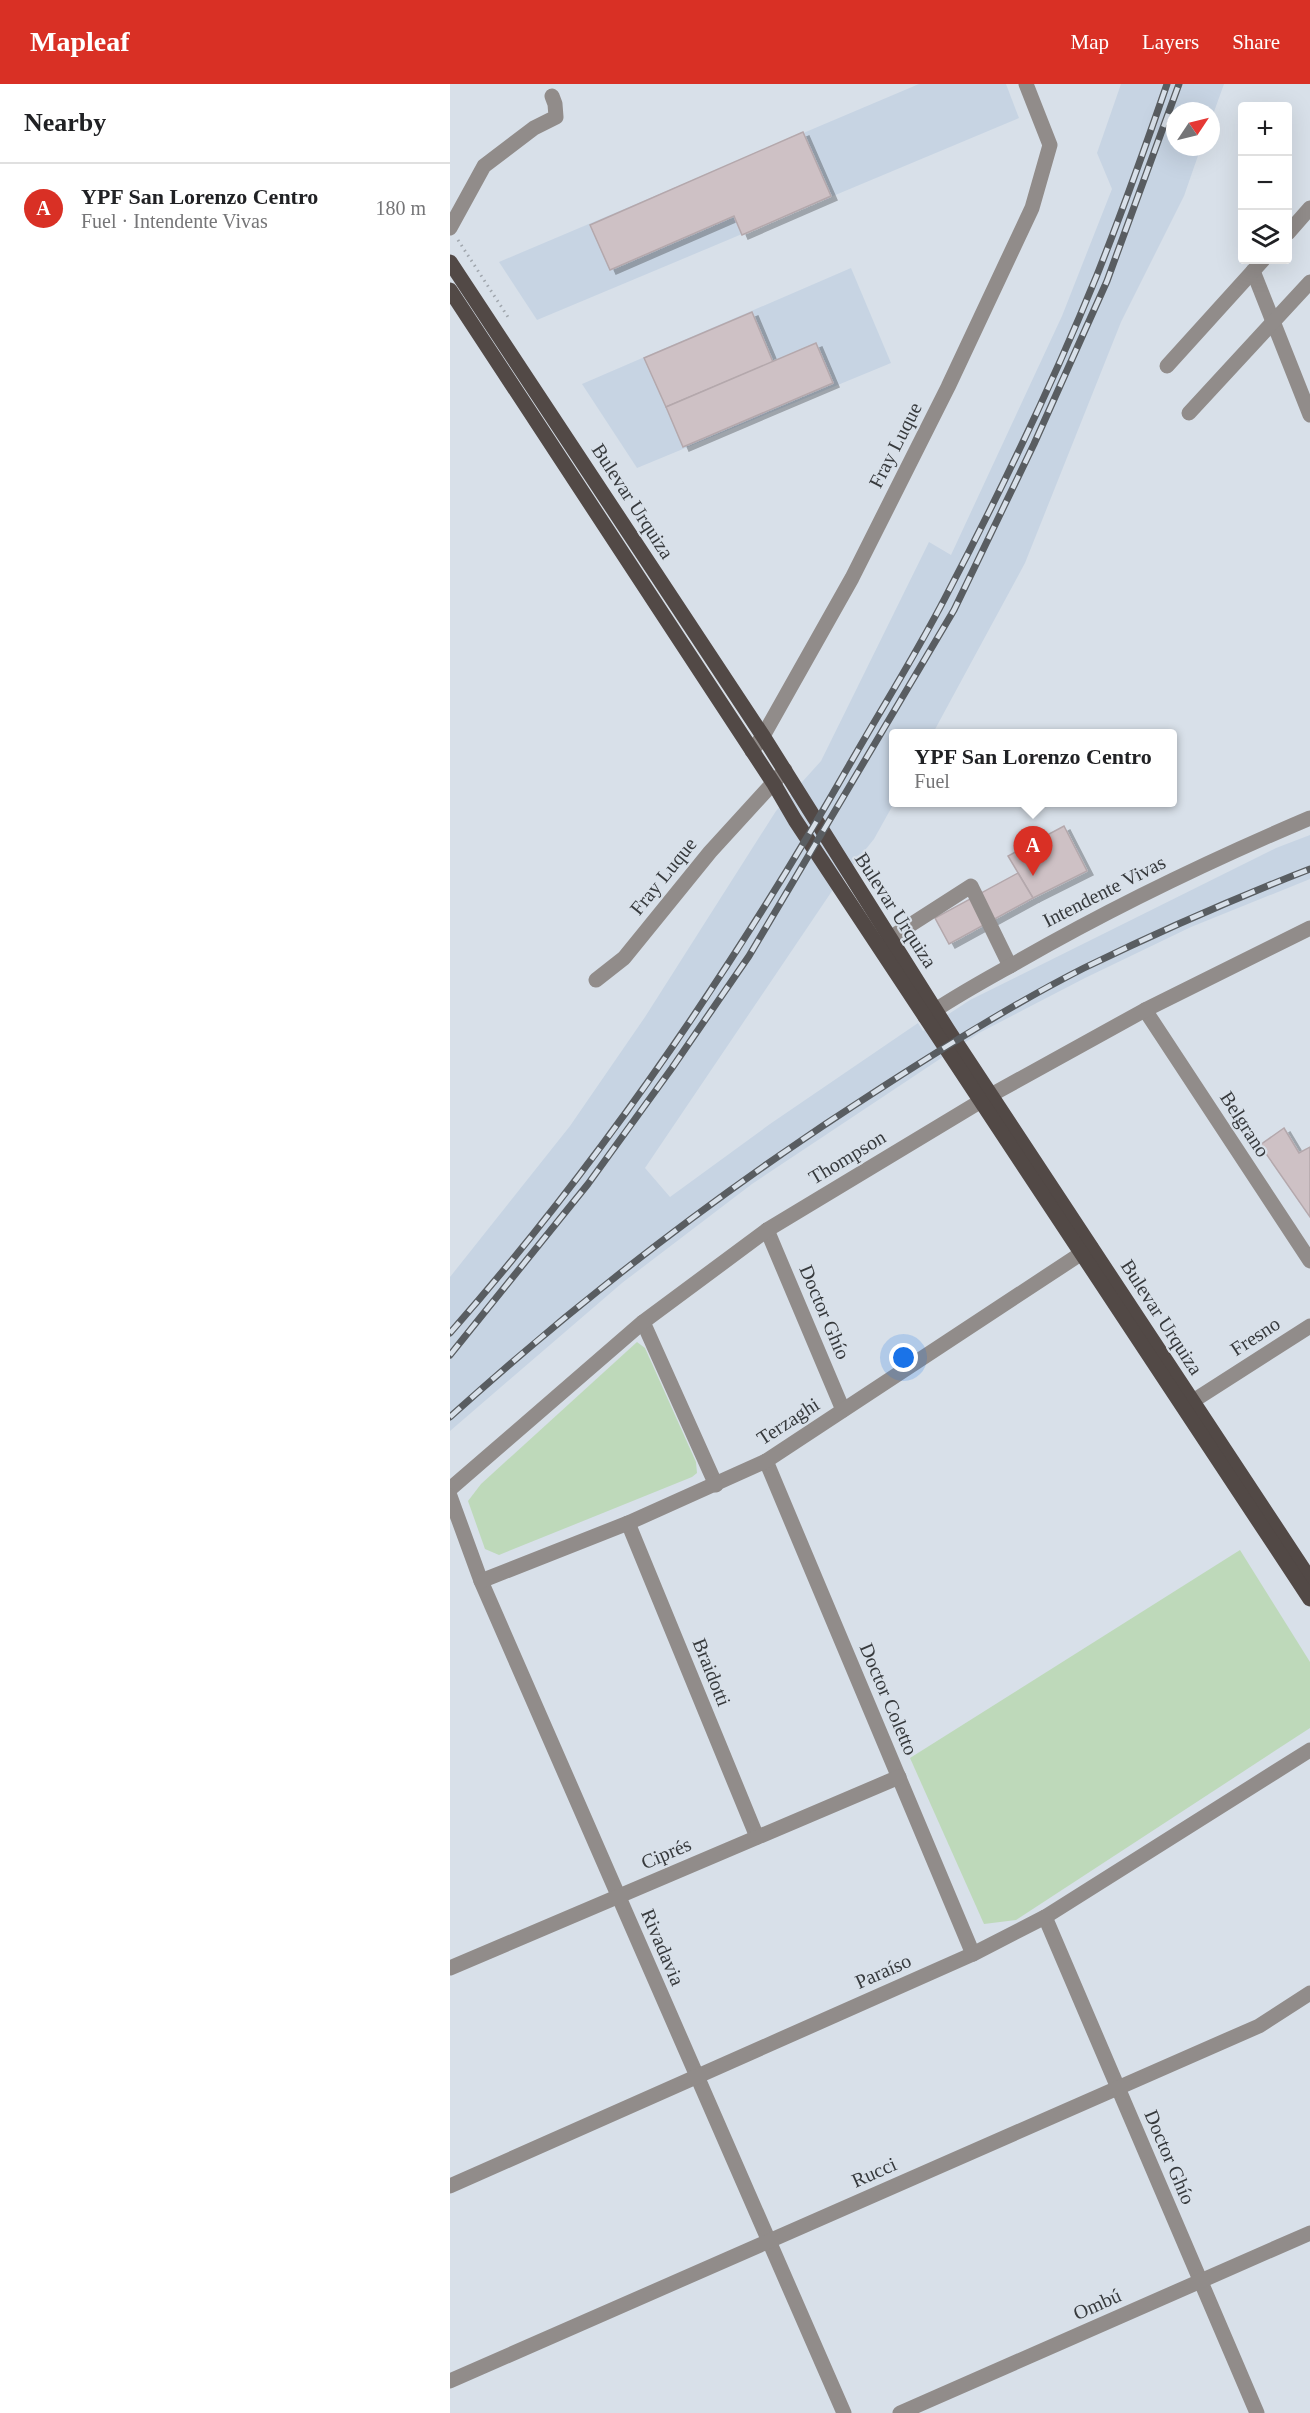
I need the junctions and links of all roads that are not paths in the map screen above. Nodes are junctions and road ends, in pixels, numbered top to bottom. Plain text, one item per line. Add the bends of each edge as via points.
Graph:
1 (1026, 84) edge
2 (552, 96) dead end
3 (1310, 208) edge
4 (450, 228) edge
5 (1292, 228) edge
6 (450, 262) edge
7 (1258, 265) edge
8 (1310, 282) edge
9 (450, 290) edge
10 (1272, 323) junction
11 (1167, 366) dead end
12 (1189, 413) dead end
13 (1310, 415) edge
14 (763, 736) junction
15 (752, 751) junction
16 (785, 770) junction
17 (774, 784) junction
18 (1310, 818) edge
19 (1310, 928) edge
20 (890, 938) junction
21 (1010, 966) junction
22 (596, 980) dead end
23 (1145, 1010) junction
24 (930, 1013) junction
25 (986, 1098) junction
26 (767, 1230) junction
27 (1086, 1250) junction
28 (1310, 1261) edge
29 (643, 1322) junction
30 (1310, 1326) edge
31 (1193, 1401) junction
32 (843, 1410) junction
33 (766, 1461) junction
34 (716, 1485) junction
35 (450, 1489) edge
36 (450, 1496) edge
37 (628, 1523) junction
38 (1310, 1579) edge
39 (481, 1581) junction
40 (1310, 1599) edge
41 (1310, 1750) edge
42 (899, 1777) junction
43 (757, 1837) junction
44 (618, 1896) junction
45 (1046, 1917) junction
46 (973, 1954) junction
47 (450, 1968) edge
48 (1310, 1994) edge
49 (696, 2076) junction
50 (1118, 2088) junction
51 (450, 2186) edge
52 (1310, 2233) edge
53 (769, 2241) junction
54 (1200, 2281) junction
55 (450, 2381) edge
56 (844, 2413) edge
57 (900, 2413) edge
58 (1257, 2413) edge

1 - 14 street, Fray Luque via 1050,145 1032,208 852,578
2 - 4 street via 556,117 534,128 484,166
3 - 5 street
6 - 14 main road, Bulevar Urquiza
7 - 10 street
7 - 11 street
8 - 10 street
9 - 15 main road, Bulevar Urquiza
10 - 12 street
10 - 13 street
14 - 15 street, Fray Luque
14 - 16 main road, Bulevar Urquiza
15 - 17 main road, Bulevar Urquiza
16 - 17 street, Fray Luque
16 - 20 main road, Bulevar Urquiza
17 - 22 street, Fray Luque via 710,852 624,958
17 - 24 main road, Bulevar Urquiza
18 - 21 street, Intendente Vivas via 1191,870
19 - 23 street, Thompson
20 - 21 street via 971,886
20 - 24 main road, Bulevar Urquiza
21 - 24 street, Intendente Vivas
23 - 25 street, Thompson
23 - 28 street, Belgrano
24 - 25 main road, Bulevar Urquiza
25 - 26 street, Thompson
25 - 27 main road, Bulevar Urquiza
26 - 29 street, Thompson
26 - 32 street, Doctor Ghío
27 - 31 main road, Bulevar Urquiza
27 - 32 street, Terzaghi
27 - 40 main road, Bulevar Urquiza
29 - 34 street
29 - 35 street, Thompson
30 - 31 street, Fresno
31 - 38 main road, Bulevar Urquiza
32 - 33 street, Terzaghi
33 - 34 street, Terzaghi
33 - 42 street, Doctor Coletto
34 - 37 street, Terzaghi
36 - 39 street, Rivadavia
37 - 39 street, Terzaghi
37 - 43 street, Braidotti
39 - 44 street, Rivadavia
41 - 45 street, Paraíso
42 - 43 street, Ciprés
42 - 46 street, Doctor Coletto
43 - 44 street, Ciprés
44 - 47 street, Ciprés
44 - 49 street, Rivadavia
45 - 46 street, Paraíso
45 - 50 street, Doctor Ghío
46 - 49 street, Paraíso
48 - 50 street, Rucci via 1259,2026
49 - 51 street, Paraíso
49 - 53 street, Rivadavia
50 - 53 street, Rucci
50 - 54 street, Doctor Ghío
52 - 54 street, Ombú
53 - 55 street, Rucci
53 - 56 street, Rivadavia
54 - 57 street, Ombú
54 - 58 street, Doctor Ghío

